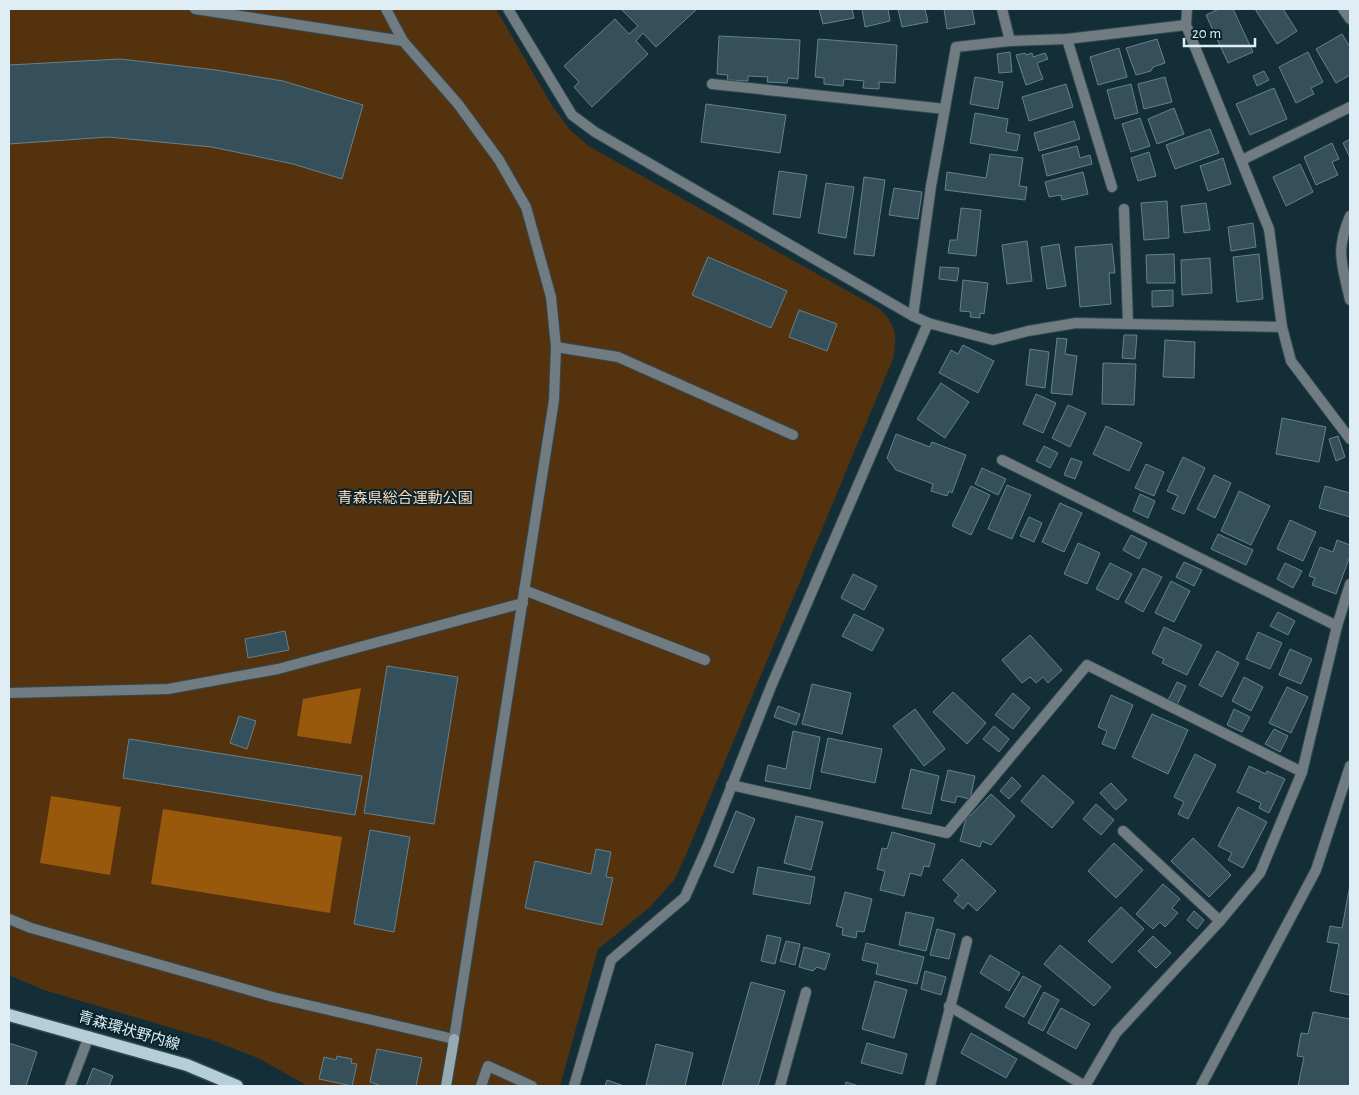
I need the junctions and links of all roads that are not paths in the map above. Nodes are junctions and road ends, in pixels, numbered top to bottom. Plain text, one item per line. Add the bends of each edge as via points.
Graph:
1 (195, 9) edge
2 (386, 9) edge
3 (508, 9) edge
4 (1002, 9) edge
5 (1187, 9) edge
6 (1343, 9) edge
7 (1350, 19) edge
8 (1186, 25) junction
9 (1067, 39) junction
10 (403, 41) junction
11 (1010, 41) junction
12 (712, 84) dead end
13 (1350, 107) edge
14 (945, 109) junction
15 (1242, 160) junction
16 (1112, 188) dead end
17 (1124, 209) dead end
18 (1350, 216) edge
19 (1350, 300) edge
20 (913, 316) junction
21 (928, 323) junction
22 (1128, 323) junction
23 (1282, 327) junction
24 (556, 347) junction
25 (793, 435) dead end
26 (1350, 439) edge
27 (1002, 460) dead end
28 (1350, 584) edge
29 (524, 590) junction
30 (523, 602) junction
31 (1337, 626) junction
32 (705, 660) dead end
33 (9, 693) edge
34 (1350, 766) edge
35 (1302, 772) junction
36 (731, 785) junction
37 (1123, 831) dead end
38 (9, 919) edge
39 (1220, 921) junction
40 (966, 941) dead end
41 (806, 992) dead end
42 (949, 1006) junction
43 (9, 1015) edge
44 (89, 1036) junction
45 (454, 1038) junction
46 (70, 1086) edge
47 (237, 1086) edge
48 (446, 1086) edge
49 (481, 1086) edge
50 (532, 1086) edge
51 (574, 1086) edge
52 (780, 1086) edge
53 (930, 1086) edge
54 (1085, 1086) edge
55 (1201, 1086) edge

1 - 10 street
2 - 10 street
3 - 20 street via 572,115 595,132
4 - 11 street
5 - 8 street
6 - 7 street
8 - 9 street
8 - 15 street
9 - 11 street
9 - 16 street
10 - 24 street via 458,104 499,160 526,207 551,297
11 - 14 street via 956,48
12 - 14 street
13 - 15 street
14 - 20 street
15 - 23 street via 1269,229
17 - 22 street
18 - 19 street via 1341,236 1340,253
20 - 21 street
21 - 22 street via 993,340 1076,323
21 - 36 street
22 - 23 street
23 - 26 street via 1291,361
24 - 25 street via 618,357
24 - 29 street via 554,400
27 - 31 street
28 - 31 street
29 - 30 street
29 - 32 street
30 - 33 street via 278,669 168,689
30 - 45 street
31 - 35 street
34 - 55 street via 1316,870
35 - 36 street via 1086,665 947,833
35 - 39 street via 1260,873
36 - 51 street via 685,897 611,960
37 - 39 street
38 - 45 street via 273,997
39 - 54 street via 1116,1033
40 - 42 street
41 - 52 street
42 - 53 street
42 - 54 street
43 - 44 main road, 青森環状野内線
44 - 46 street
44 - 47 main road, 青森環状野内線 via 187,1065
45 - 48 street
49 - 50 street via 488,1066

